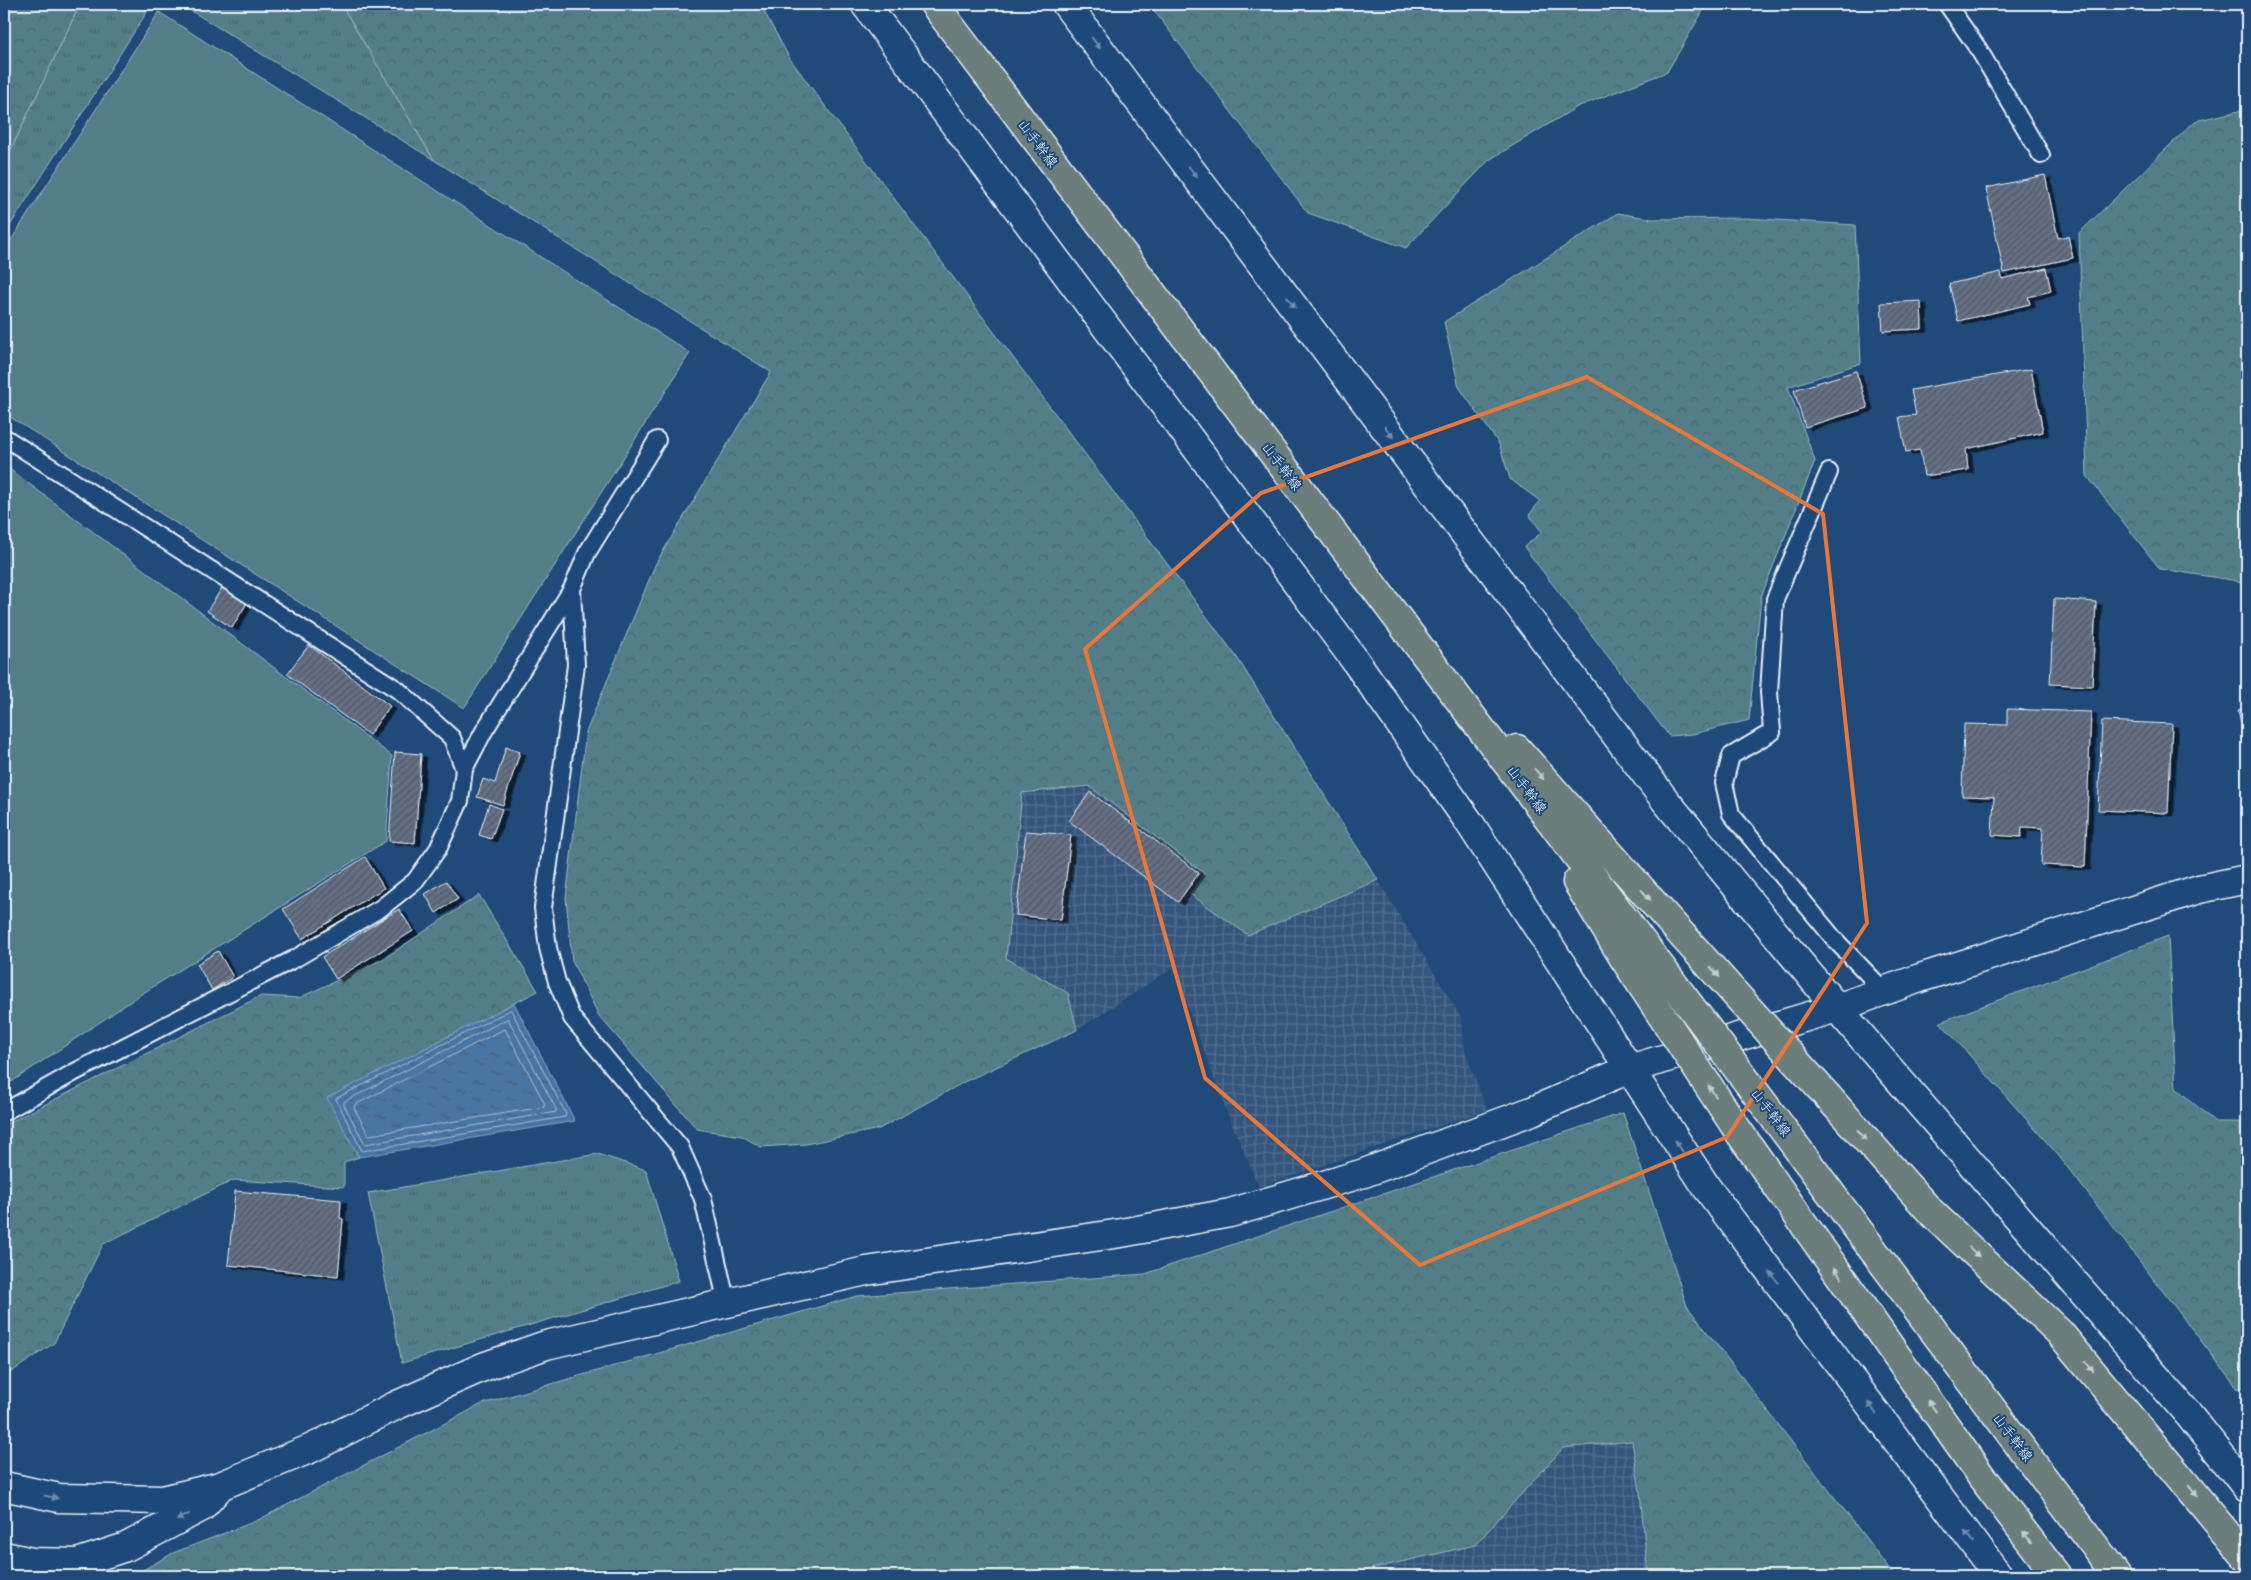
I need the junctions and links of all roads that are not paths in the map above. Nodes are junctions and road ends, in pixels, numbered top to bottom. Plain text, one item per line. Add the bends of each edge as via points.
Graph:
1 (865, 4) edge
2 (934, 4) edge
3 (1066, 4) edge
4 (1947, 4) edge
5 (2041, 155) dead end
6 (4, 437) edge
7 (657, 440) dead end
8 (1830, 472) dead end
9 (1368, 579) junction
10 (572, 589) junction
11 (464, 769) junction
12 (2247, 879) edge
13 (1634, 952) junction
14 (1885, 992) junction
15 (1837, 1008) junction
16 (1629, 1069) junction
17 (4, 1112) edge
18 (728, 1304) junction
19 (4, 1486) edge
20 (220, 1486) junction
21 (2247, 1488) edge
22 (4, 1556) edge
23 (2247, 1558) edge
24 (4, 1568) edge
25 (10, 1576) edge
26 (1999, 1576) edge
27 (2057, 1576) edge
28 (2117, 1576) edge

1 - 16 street via 1354,659 1469,822
2 - 9 main road, 山手幹線
3 -> 15 street via 1666,800
4 - 5 lane via 1979,50
6 - 11 lane via 398,690 452,738
7 - 10 lane via 587,553
8 - 14 lane via 1775,599 1769,692 1772,732 1731,756 1724,783 1731,814 1836,942
9 - 13 main road, 山手幹線 via 1503,758
9 -> 23 main road, bridge via 1930,1211 2059,1332
10 - 11 lane
10 - 18 lane via 576,665 543,908 548,948 556,982 572,1018 680,1147 703,1199
11 - 17 lane via 460,801 438,849 415,881 381,908 296,958
12 - 14 street via 2199,889
27 -> 13 main road, bridge via 1981,1476 1739,1132
13 - 28 main road, 山手幹線, bridge via 1776,1120
14 - 15 street
15 - 16 street
15 - 21 street via 2189,1415
16 - 18 street via 1532,1111 1364,1173 1230,1213 1121,1233 866,1270
26 -> 16 street via 1707,1188
18 - 20 street via 546,1345 483,1367 312,1448
19 -> 20 street via 59,1498 162,1500
20 -> 22 street via 202,1507 126,1547 77,1563 32,1562
24 - 25 lane

